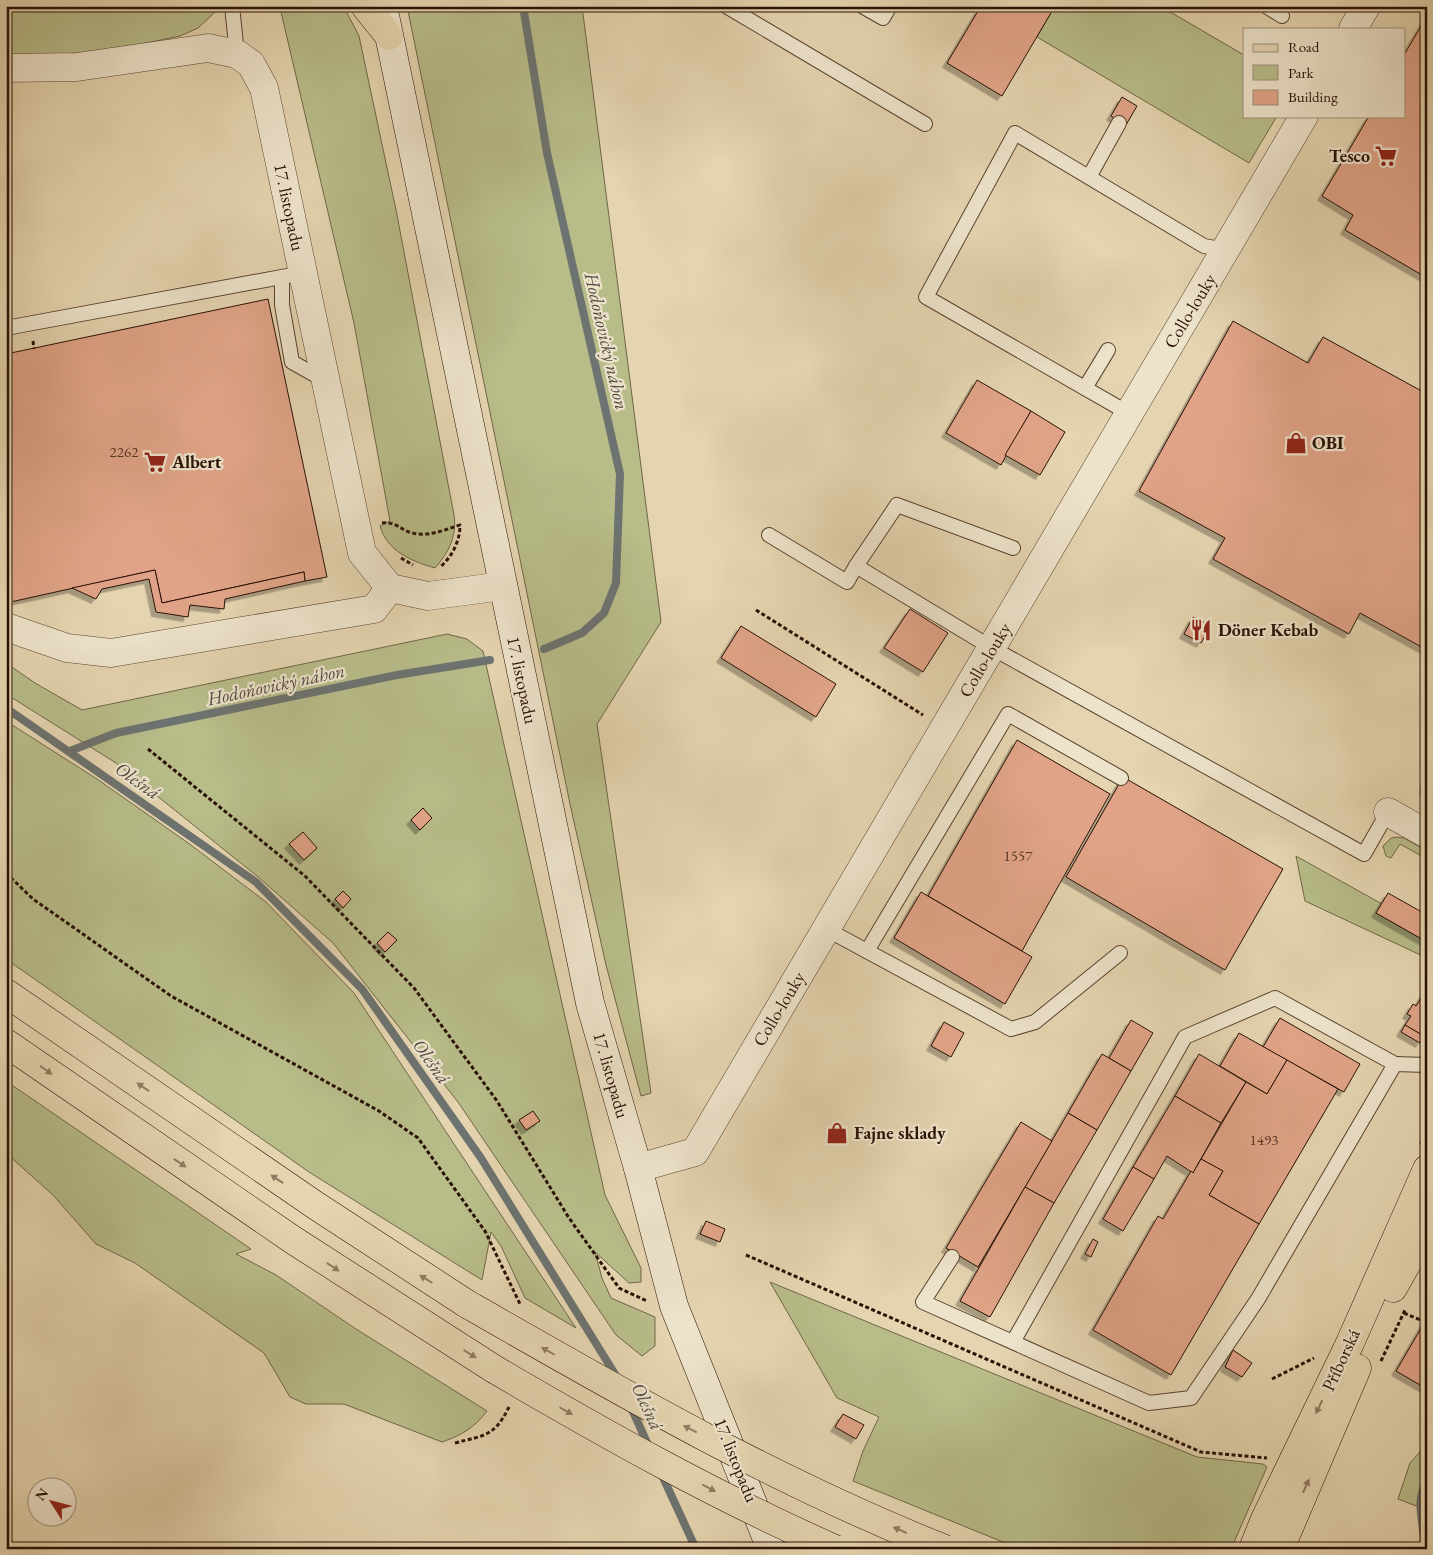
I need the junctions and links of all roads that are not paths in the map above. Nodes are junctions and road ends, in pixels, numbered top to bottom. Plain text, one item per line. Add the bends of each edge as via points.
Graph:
1 (232, 6) edge
2 (365, 6) edge
3 (383, 6) edge
4 (726, 6) edge
5 (862, 6) edge
6 (890, 6) edge
7 (1266, 6) edge
8 (1366, 6) edge
9 (1282, 16) dead end
10 (1354, 28) edge
11 (390, 36) junction
12 (238, 54) junction
13 (6, 68) edge
14 (1303, 118) edge
15 (1119, 123) dead end
16 (925, 124) dead end
17 (1090, 177) junction
18 (1226, 250) junction
19 (293, 276) junction
20 (10, 328) edge
21 (1108, 350) dead end
22 (1085, 388) junction
23 (1130, 414) junction
24 (769, 535) dead end
25 (1012, 548) dead end
26 (856, 566) junction
27 (503, 586) junction
28 (390, 588) junction
29 (6, 627) edge
30 (992, 648) junction
31 (1121, 778) dead end
32 (1388, 812) joint
33 (1427, 834) edge
34 (826, 929) junction
35 (867, 951) junction
36 (1120, 952) dead end
37 (6, 993) edge
38 (6, 1043) edge
39 (1394, 1064) junction
40 (1427, 1065) edge
41 (638, 1168) junction
42 (1427, 1169) edge
43 (1417, 1240) edge
44 (952, 1257) dead end
45 (1013, 1342) junction
46 (772, 1549) edge
47 (835, 1549) edge
48 (945, 1549) edge
49 (1253, 1549) edge
50 (1280, 1549) edge

1 - 12 lane
2 - 11 main road
3 - 11 street, 17. listopadu
4 - 16 lane
5 - 6 lane via 883,18
7 - 9 lane
8 - 10 street
11 - 27 street, 17. listopadu
12 - 13 street via 208,48 77,67
12 - 19 street, 17. listopadu via 251,64 264,88
14 - 18 street, Collo-louky
15 - 17 lane
17 - 18 lane via 1204,246
17 - 22 lane via 1015,133 926,297
18 - 23 street, Collo-louky
19 - 20 lane
19 - 28 street, 17. listopadu via 327,382 362,553
21 - 22 lane
22 - 23 lane
23 - 30 street, Collo-louky
24 - 26 lane via 847,582
25 - 26 lane via 897,505
26 - 30 lane
27 - 28 street via 428,596
27 - 41 street, 17. listopadu via 590,1003
28 - 29 street via 374,609 111,653 66,648
30 - 32 lane via 1364,854
30 - 34 street, Collo-louky
31 - 35 lane via 1008,714
32 - 33 street
34 - 35 lane
34 - 41 street, Collo-louky via 695,1152
35 - 36 lane via 1011,1029 1035,1022
48 -> 37 main road, bridge via 752,1461 638,1402 467,1304 318,1207
38 -> 47 main road, bridge via 286,1235 494,1369 652,1459
39 - 40 lane
39 - 45 lane via 1258,1299 1191,1398 1149,1403
39 - 45 lane via 1275,998 1186,1036
41 - 46 street, 17. listopadu via 674,1306
42 - 43 main road, Příborská
43 -> 49 main road, Příborská
50 -> 43 main road, Příborská via 1365,1349
44 - 45 lane via 923,1302

